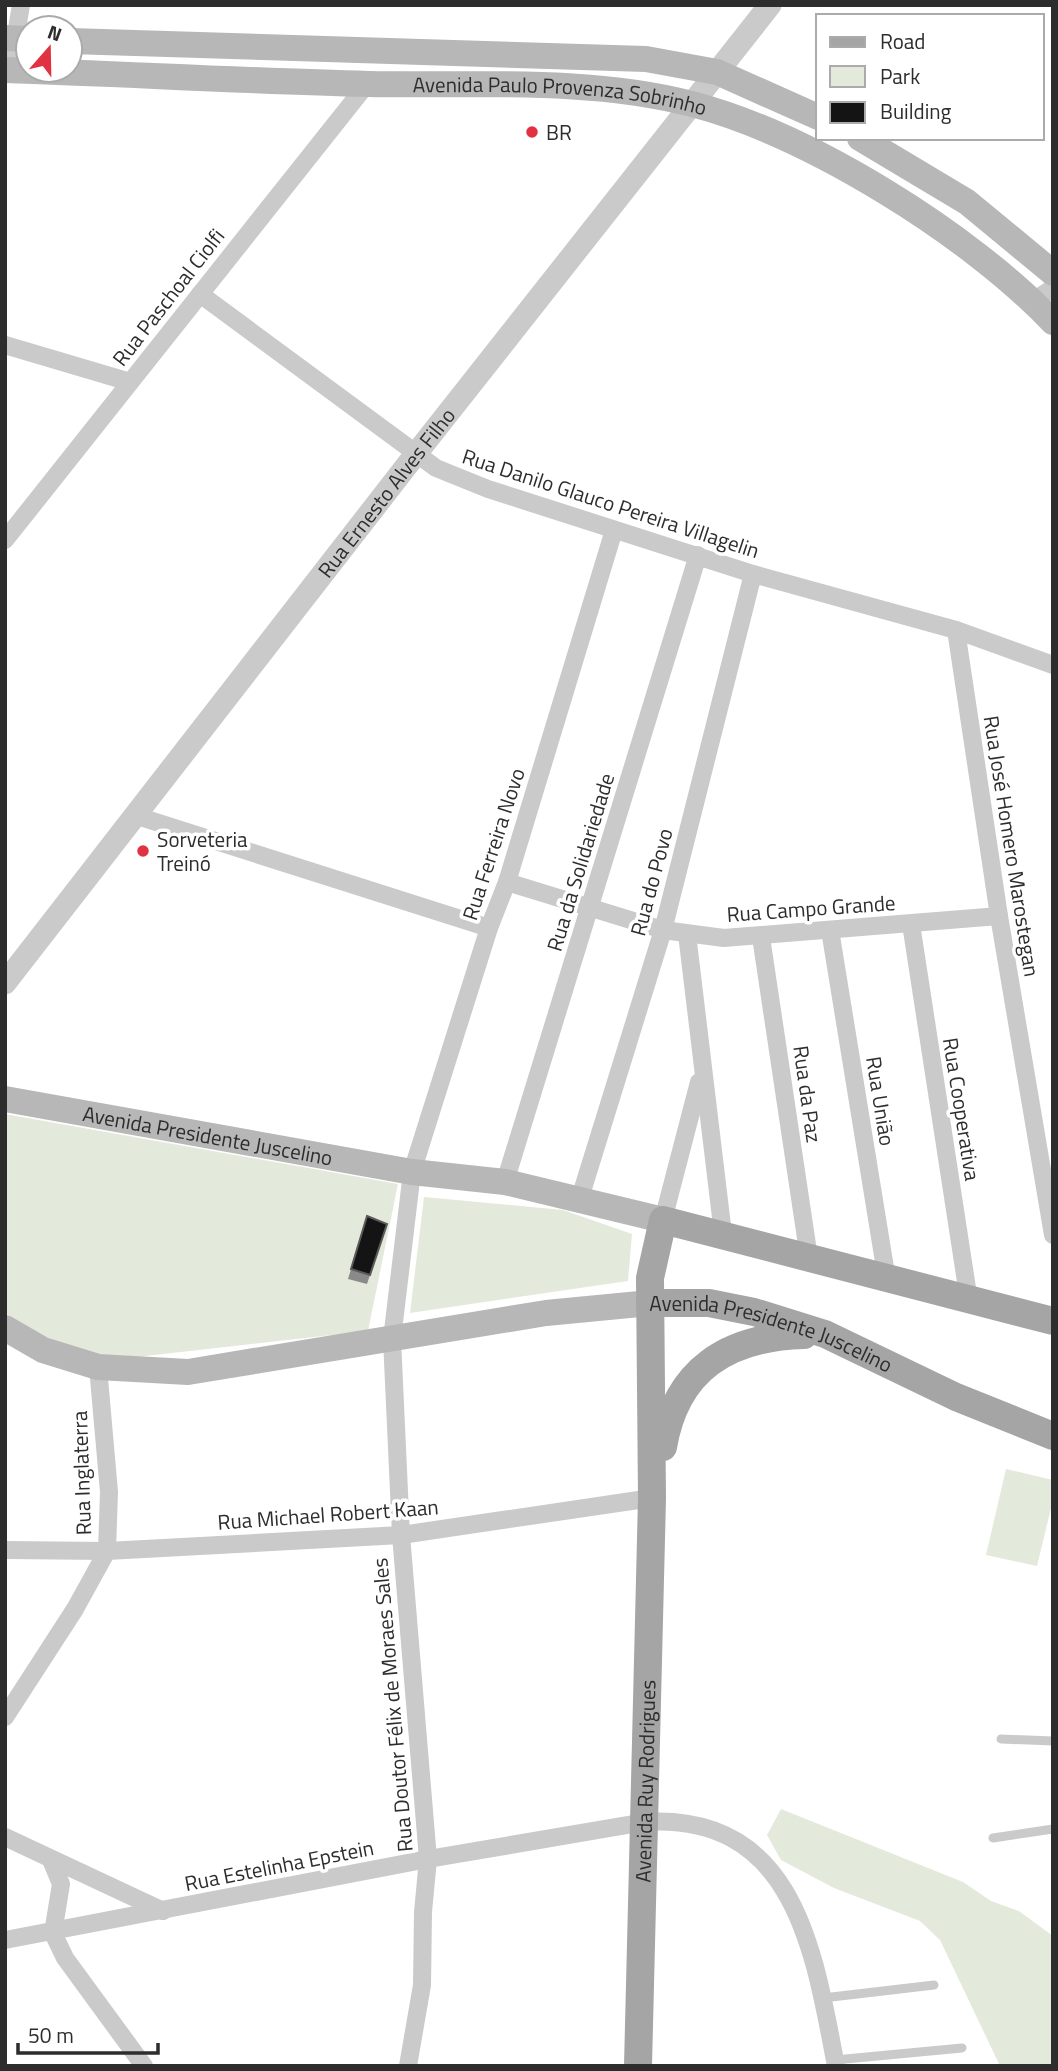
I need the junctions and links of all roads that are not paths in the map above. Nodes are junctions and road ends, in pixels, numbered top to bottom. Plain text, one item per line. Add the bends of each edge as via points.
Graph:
1 (770, 5) edge
2 (84, 42) edge
3 (14, 46) edge
4 (8, 70) edge
5 (717, 72) junction
6 (367, 84) junction
7 (692, 104) junction
8 (816, 116) edge
9 (863, 140) edge
10 (1053, 273) edge
11 (200, 294) junction
12 (1043, 295) edge
13 (1053, 321) edge
14 (5, 345) edge
15 (130, 382) junction
16 (415, 456) junction
17 (614, 530) junction
18 (5, 540) edge
19 (698, 555) junction
20 (753, 574) junction
21 (956, 629) junction
22 (1053, 665) edge
23 (137, 816) junction
24 (507, 881) junction
25 (591, 907) junction
26 (999, 916) junction
27 (911, 924) junction
28 (489, 928) junction
29 (663, 930) junction
30 (830, 930) junction
31 (687, 934) junction
32 (761, 937) junction
33 (5, 983) edge
34 (702, 1072) junction
35 (5, 1099) edge
36 (412, 1171) junction
37 (505, 1182) junction
38 (580, 1198) junction
39 (663, 1220) junction
40 (723, 1234) junction
41 (1053, 1235) edge
42 (809, 1258) junction
43 (887, 1280) junction
44 (969, 1301) junction
45 (650, 1303) junction
46 (1053, 1321) edge
47 (5, 1328) edge
48 (825, 1334) junction
49 (392, 1339) junction
50 (99, 1367) junction
51 (1053, 1436) edge
52 (652, 1498) junction
53 (401, 1535) junction
54 (5, 1550) edge
55 (107, 1551) junction
56 (5, 1717) edge
57 (1001, 1739) dead end
58 (1053, 1741) edge
59 (645, 1822) junction
60 (1053, 1829) edge
61 (5, 1837) edge
62 (993, 1838) dead end
63 (428, 1859) junction
64 (51, 1860) junction
65 (163, 1911) junction
66 (53, 1933) junction
67 (5, 1940) edge
68 (934, 1984) dead end
69 (823, 1998) junction
70 (962, 2048) dead end
71 (836, 2063) edge
72 (144, 2066) edge
73 (408, 2066) edge
74 (638, 2066) edge

1 - 5 street, Rua Ernesto Alves Filho
2 - 5 main road, Avenida Paulo Provenza Sobrinho via 583,55 646,59
3 - 4 street
4 - 6 main road, Avenida Paulo Provenza Sobrinho
5 - 7 street, Rua Ernesto Alves Filho
5 - 8 main road, Avenida Paulo Provenza Sobrinho
6 - 7 main road, Avenida Paulo Provenza Sobrinho via 563,87
6 - 11 street, Rua Paschoal Ciolfi
7 - 12 main road, Avenida Paulo Provenza Sobrinho via 761,130 894,197
7 - 16 street, Rua Ernesto Alves Filho
9 - 10 main road via 967,202
11 - 15 street, Rua Paschoal Ciolfi
11 - 16 street, Rua Danilo Glauco Pereira Villagelin
12 - 13 main road, Avenida Paulo Provenza Sobrinho
14 - 15 street
15 - 18 street, Rua Paschoal Ciolfi
16 - 17 street, Rua Danilo Glauco Pereira Villagelin via 488,489
16 - 23 street, Rua Ernesto Alves Filho
17 - 19 street, Rua Danilo Glauco Pereira Villagelin
17 - 24 street, Rua Ferreira Novo
19 - 20 street, Rua Danilo Glauco Pereira Villagelin
19 - 25 street, Rua da Solidariedade
20 - 21 street, Rua Danilo Glauco Pereira Villagelin
20 - 29 street, Rua do Povo
21 - 22 street, Rua Danilo Glauco Pereira Villagelin
21 - 26 street, Rua José Homero Marostegan
23 - 28 street
23 - 33 street, Rua Ernesto Alves Filho
24 - 25 street, Rua Campo Grande
24 - 28 street, Rua Ferreira Novo
25 - 29 street, Rua Campo Grande
25 - 37 street, Rua da Solidariedade
26 - 27 street, Rua Campo Grande
26 - 41 street, Rua José Homero Marostegan
27 - 30 street, Rua Campo Grande
27 - 44 street, Rua Cooperativa
28 - 36 street, Rua Ferreira Novo
29 - 31 street, Rua Campo Grande
29 - 38 street, Rua do Povo
30 - 32 street, Rua Campo Grande
30 - 43 street, Rua União
31 - 32 street, Rua Campo Grande
31 - 34 street
32 - 42 street, Rua da Paz
34 - 39 street
34 - 40 street
35 - 36 main road, Avenida Presidente Juscelino
36 - 37 main road, Avenida Presidente Juscelino
36 - 49 street
37 - 38 main road, Avenida Presidente Juscelino
38 - 39 main road, Avenida Presidente Juscelino
39 - 40 main road, Avenida Presidente Juscelino
39 - 45 main road, Avenida Ruy Rodrigues via 650,1278
40 - 42 main road, Avenida Presidente Juscelino
42 - 43 main road, Avenida Presidente Juscelino
43 - 44 main road, Avenida Presidente Juscelino
44 - 46 main road, Avenida Presidente Juscelino
45 - 48 main road, Avenida Presidente Juscelino via 709,1303
45 - 49 main road, Avenida Presidente Juscelino via 546,1312
45 - 52 main road, Avenida Ruy Rodrigues
47 - 50 main road, Avenida Presidente Juscelino via 43,1350
48 - 51 main road, Avenida Presidente Juscelino via 956,1397
48 - 52 main road, Avenida Ruy Rodrigues via 774,1335 744,1343 724,1351 690,1380 667,1418
49 - 50 main road, Avenida Presidente Juscelino via 188,1372
49 - 53 street, Rua Doutor Félix de Moraes Sales
50 - 55 street, Rua Inglaterra via 109,1492
52 - 53 street, Rua Michael Robert Kaan
52 - 59 main road, Avenida Ruy Rodrigues
53 - 55 street, Rua Michael Robert Kaan
53 - 63 street, Rua Doutor Félix de Moraes Sales
54 - 55 street, Rua Michael Robert Kaan
55 - 56 street, Rua Inglaterra
57 - 58 lane
59 - 63 street, Rua Estelinha Epstein
59 - 69 street, Rua Estelinha Epstein via 678,1820 714,1830 750,1850 780,1880 798,1912
59 - 74 main road, Avenida Ruy Rodrigues
60 - 62 lane
61 - 64 street
63 - 65 street, Rua Estelinha Epstein
63 - 73 street, Rua Doutor Félix de Moraes Sales via 422,1985
64 - 65 street
64 - 66 street via 61,1884
65 - 66 street, Rua Estelinha Epstein
66 - 67 street, Rua Estelinha Epstein
66 - 72 street via 65,1958
68 - 69 lane
69 - 71 street, Rua Estelinha Epstein
70 - 71 lane

